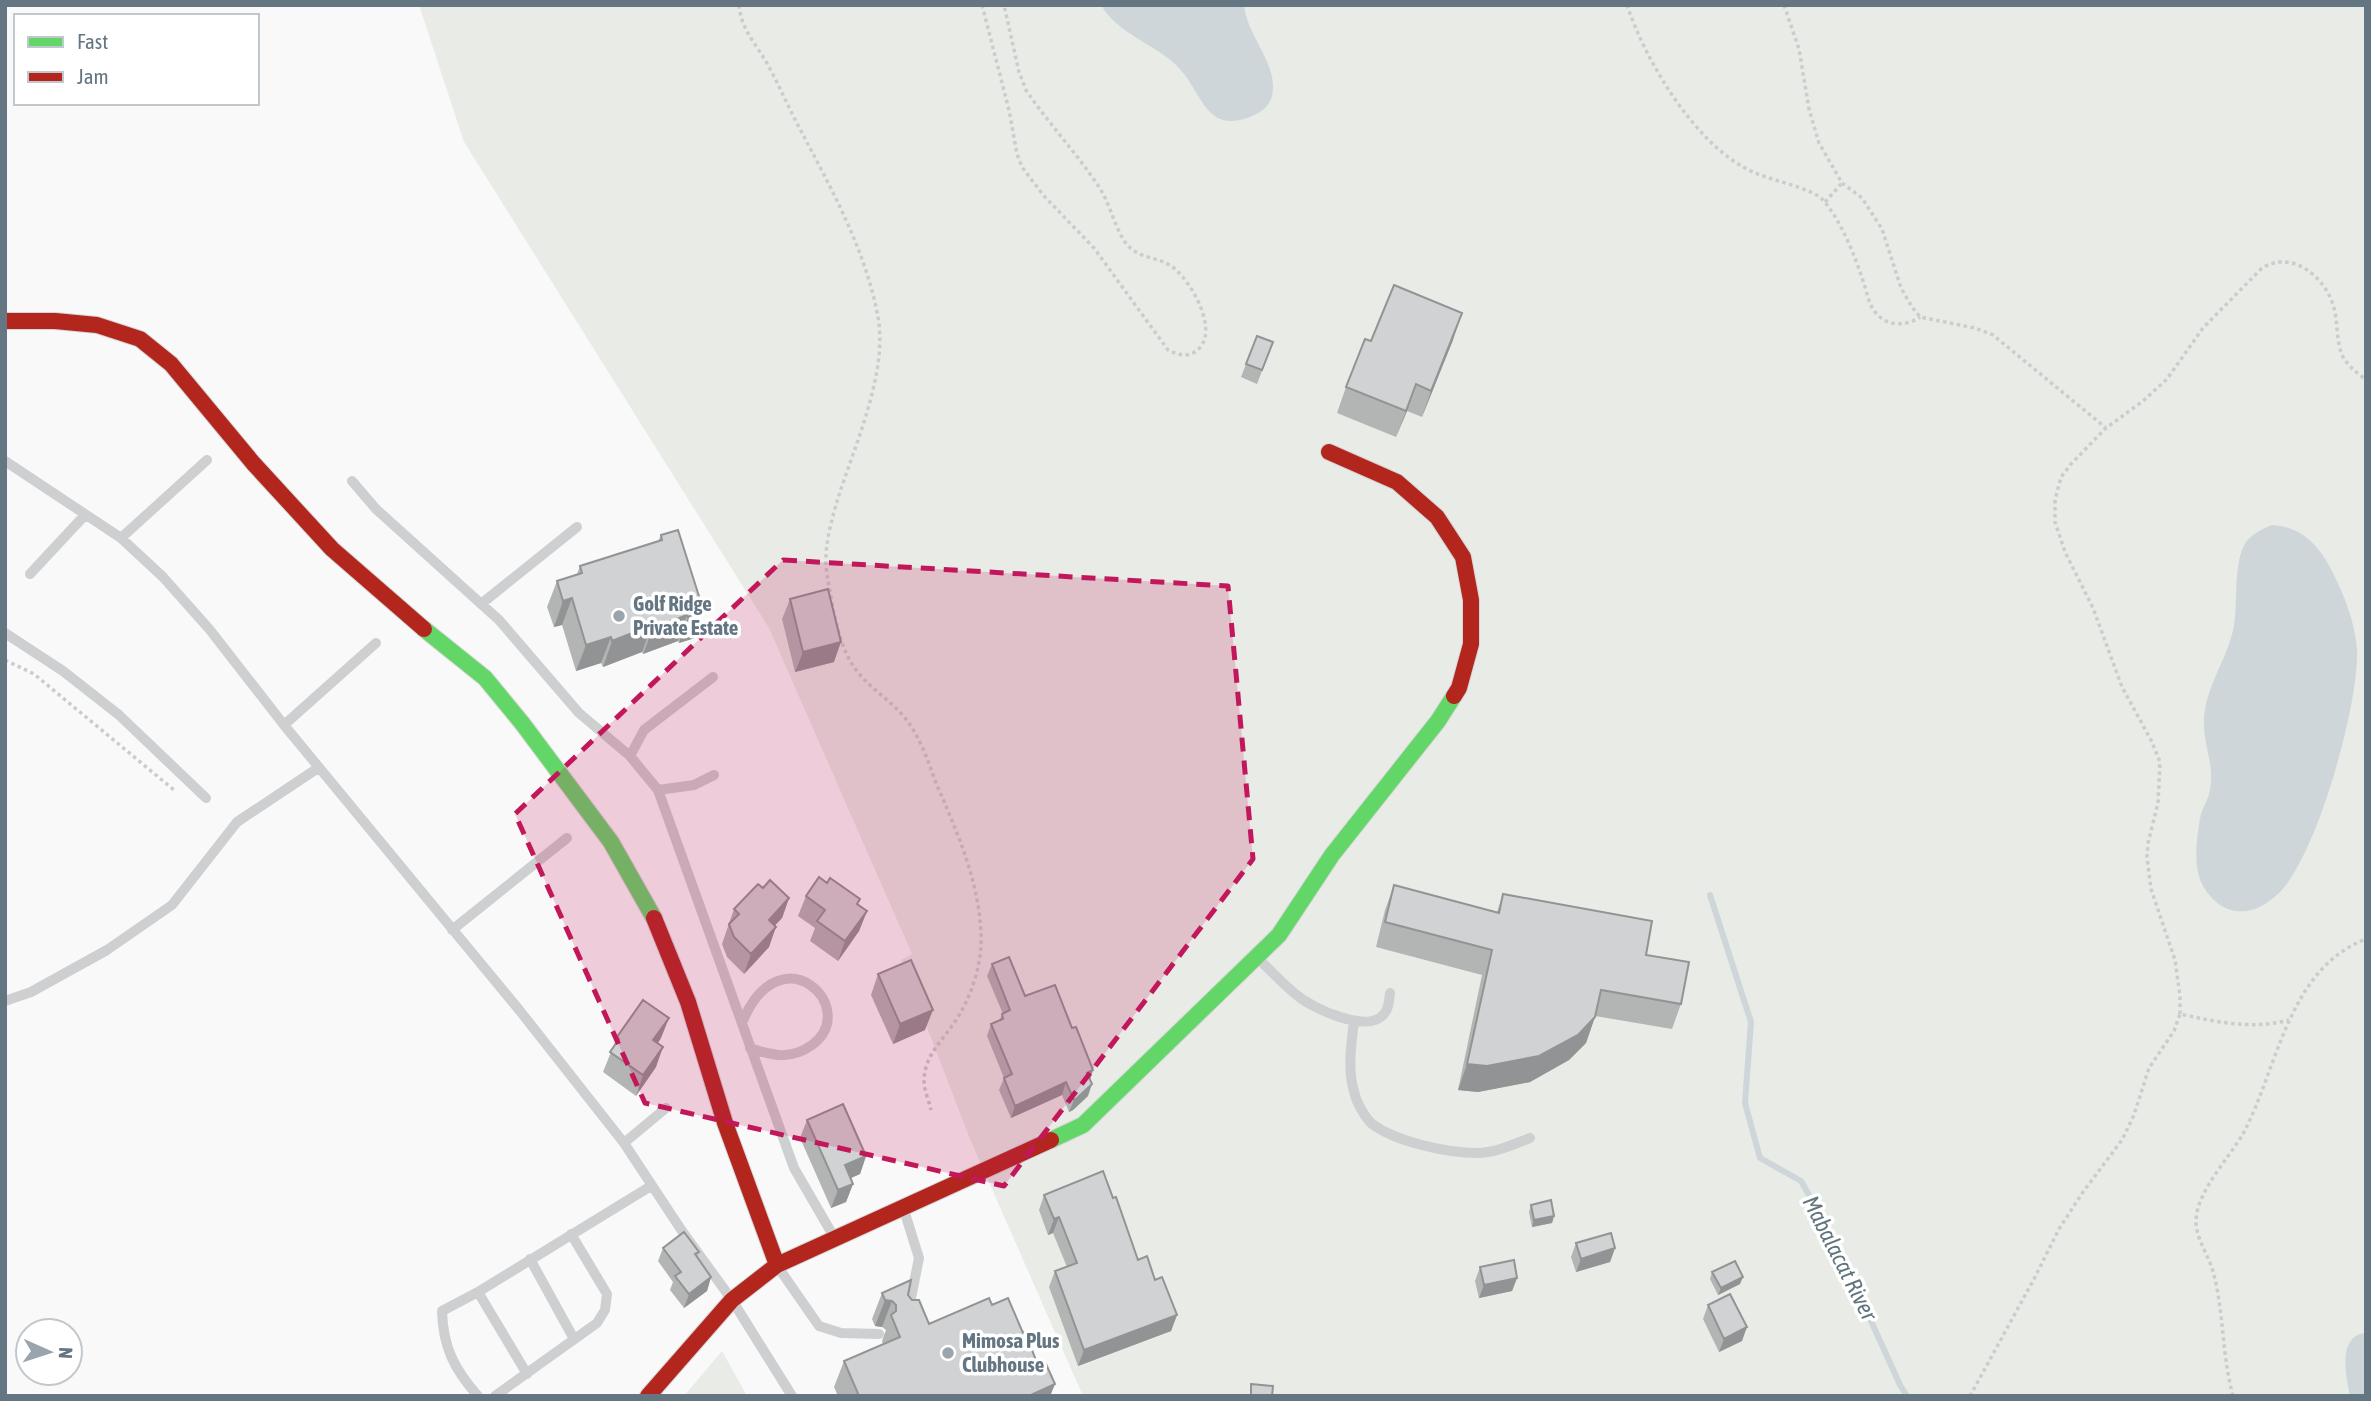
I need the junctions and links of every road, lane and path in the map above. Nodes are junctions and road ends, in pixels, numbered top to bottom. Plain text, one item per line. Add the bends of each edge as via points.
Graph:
1 (738, 5) edge
2 (982, 5) edge
3 (1004, 5) edge
4 (1627, 5) edge
5 (1784, 5) edge
6 (1842, 183) junction
7 (1825, 202) junction
8 (1920, 317) junction
9 (5, 321) edge
10 (2366, 380) edge
11 (2106, 428) junction
12 (1329, 452) dead end
13 (206, 460) dead end
14 (5, 461) edge
15 (352, 481) dead end
16 (85, 514) junction
17 (577, 527) dead end
18 (121, 538) junction
19 (30, 575) dead end
20 (481, 604) junction
21 (5, 633) edge
22 (376, 643) dead end
23 (5, 660) edge
24 (713, 677) dead end
25 (284, 725) junction
26 (630, 756) junction
27 (318, 768) junction
28 (714, 775) dead end
29 (658, 790) junction
30 (204, 794) joint
31 (567, 838) dead end
32 (452, 930) junction
33 (2366, 939) edge
34 (1257, 958) junction
35 (1391, 993) dead end
36 (5, 1001) edge
37 (2180, 1014) junction
38 (2289, 1020) junction
39 (1354, 1021) junction
40 (742, 1023) junction
41 (750, 1048) junction
42 (666, 1108) dead end
43 (931, 1110) dead end
44 (1530, 1138) dead end
45 (624, 1143) junction
46 (651, 1186) junction
47 (903, 1207) junction
48 (571, 1234) junction
49 (835, 1238) junction
50 (530, 1259) junction
51 (777, 1265) junction
52 (478, 1292) junction
53 (732, 1300) junction
54 (906, 1319) edge
55 (879, 1334) dead end
56 (574, 1339) junction
57 (527, 1374) junction
58 (478, 1396) edge
59 (495, 1396) edge
60 (648, 1396) edge
61 (792, 1396) edge
62 (1970, 1396) edge
63 (2233, 1396) edge

1 - 43 path via 745,29 770,68 843,214 873,293 881,342 879,360 833,514 826,570 844,648 858,673 899,709 923,748 958,830 978,901 979,960 971,987 926,1065 924,1083
2 - 3 path via 1022,167 1094,248 1168,350 1177,355 1197,351 1206,327 1197,299 1170,266 1137,253 1125,242 1100,187 1026,90
4 - 7 path via 1665,87 1706,136 1745,168 1811,192
5 - 6 path via 1799,49 1819,143
6 - 7 path
6 - 8 path via 1861,198 1882,229 1901,288
7 - 8 path via 1873,310 1887,322 1898,324
8 - 11 path via 1993,335
9 - 51 street via 97,325 140,339 171,364 332,549 485,678 522,723 611,842 655,919 688,1002 725,1123
10 - 11 path via 2343,357 2334,306 2319,281 2295,262 2269,263 2203,328 2167,379
11 - 37 path via 2061,478 2054,500 2055,522 2122,687 2160,762 2148,866 2175,960
12 - 34 street via 1397,482 1437,517 1463,557 1471,600 1471,644 1459,688 1438,721 1332,855 1279,935
13 - 18 lane
14 - 16 lane
15 - 20 lane via 376,509
16 - 18 lane
16 - 19 lane
17 - 20 lane
18 - 25 lane via 210,630
20 - 26 lane via 579,713
21 - 30 lane via 110,708
22 - 25 lane
23 - 30 path via 34,674 172,790
24 - 26 lane via 644,730
25 - 27 lane
26 - 29 lane
27 - 32 lane
27 - 36 lane via 237,822 172,905 107,950 31,992
28 - 29 lane via 694,785
29 - 40 lane
31 - 32 lane
32 - 45 lane
33 - 38 path via 2325,966
34 - 39 lane via 1298,996
34 - 47 street via 1083,1125
35 - 39 lane via 1380,1018
37 - 38 path via 2251,1026
37 - 62 path via 2149,1068 2122,1140 2059,1229
38 - 63 path via 2252,1114 2198,1206 2196,1222 2214,1275
39 - 44 lane via 1349,1062 1355,1097 1369,1122 1419,1144 1480,1153
40 - 41 lane
40 - 41 lane via 757,994 778,980 800,979 824,1000 824,1032 808,1048 782,1056
41 - 49 lane via 794,1168
42 - 45 lane
45 - 46 lane
46 - 48 lane
46 - 53 lane
47 - 49 street
47 - 54 lane via 919,1258
48 - 50 lane
48 - 56 lane via 607,1294 606,1310 597,1323
49 - 51 street
50 - 52 lane
50 - 56 lane
51 - 53 street
51 - 55 lane via 819,1326 841,1333
52 - 57 lane
52 - 58 lane via 442,1311 443,1335 456,1368
53 - 60 street
53 - 61 lane
56 - 57 lane
57 - 59 lane

